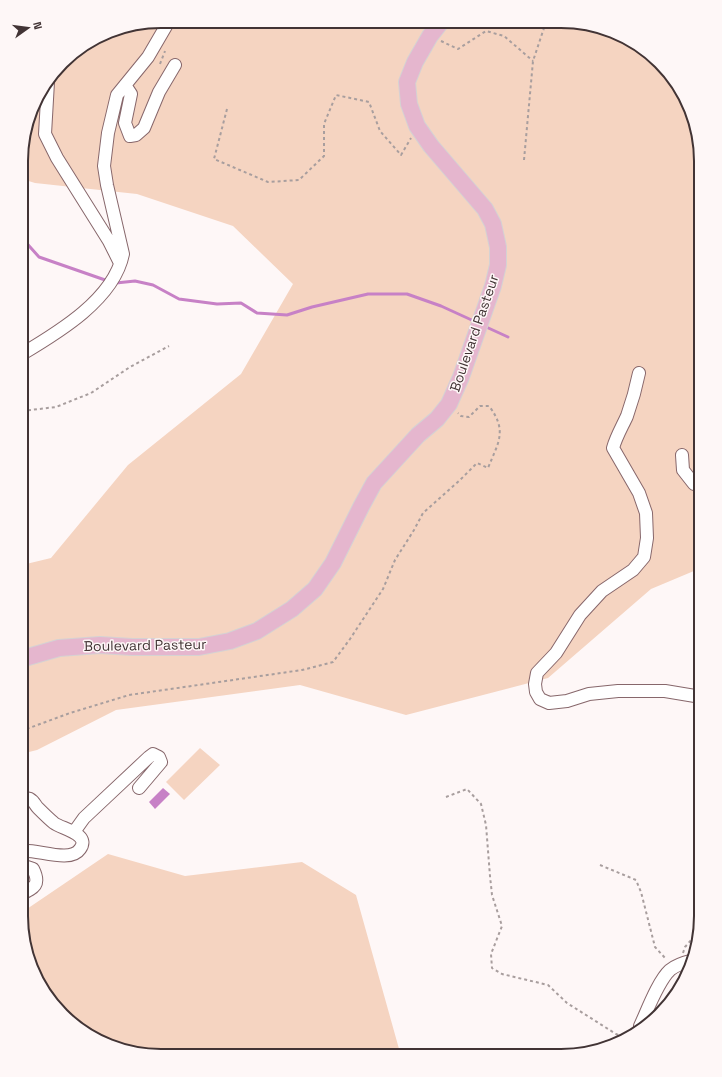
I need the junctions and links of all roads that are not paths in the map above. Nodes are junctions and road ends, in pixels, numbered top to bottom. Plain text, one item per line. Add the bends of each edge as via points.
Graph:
1 (165, 28) edge
2 (436, 28) edge
3 (175, 65) dead end
4 (125, 85) junction
5 (47, 92) edge
6 (118, 270) junction
7 (34, 346) junction
8 (28, 347) edge
9 (28, 350) edge
10 (639, 373) dead end
11 (682, 456) dead end
12 (694, 484) edge
13 (28, 657) edge
14 (694, 696) edge
15 (139, 788) dead end
16 (28, 799) edge
17 (74, 832) junction
18 (28, 849) edge
19 (28, 867) edge
20 (28, 890) edge
21 (686, 962) edge
22 (643, 1020) edge

1 - 4 street via 148,57
2 - 13 main road, Boulevard Pasteur via 406,82 410,104 417,126 431,146 485,209 493,224 498,247 498,265 493,286 449,404 374,483 333,563 315,590 292,609 256,631 230,641 199,647 100,644 59,648
3 - 4 street via 159,92 144,128 136,135 130,136 126,123 131,94
4 - 6 street via 117,95 114,105 104,166 123,254
5 - 6 street via 45,134 57,158 109,241
6 - 7 street via 104,291 77,319
7 - 8 street
7 - 9 street
10 - 14 street via 632,400 613,448 639,493 646,513 647,538 644,557 633,570 602,591 580,615 556,653 537,673 536,692 540,699 549,703 589,694 618,691 664,691
11 - 12 street via 683,470
15 - 17 street via 161,762 159,757 153,754 149,757 84,818
16 - 17 street via 55,823
17 - 18 street via 82,840 82,845 80,851 73,854 62,856
19 - 20 street via 34,869 37,876 34,887
21 - 22 street via 664,977

